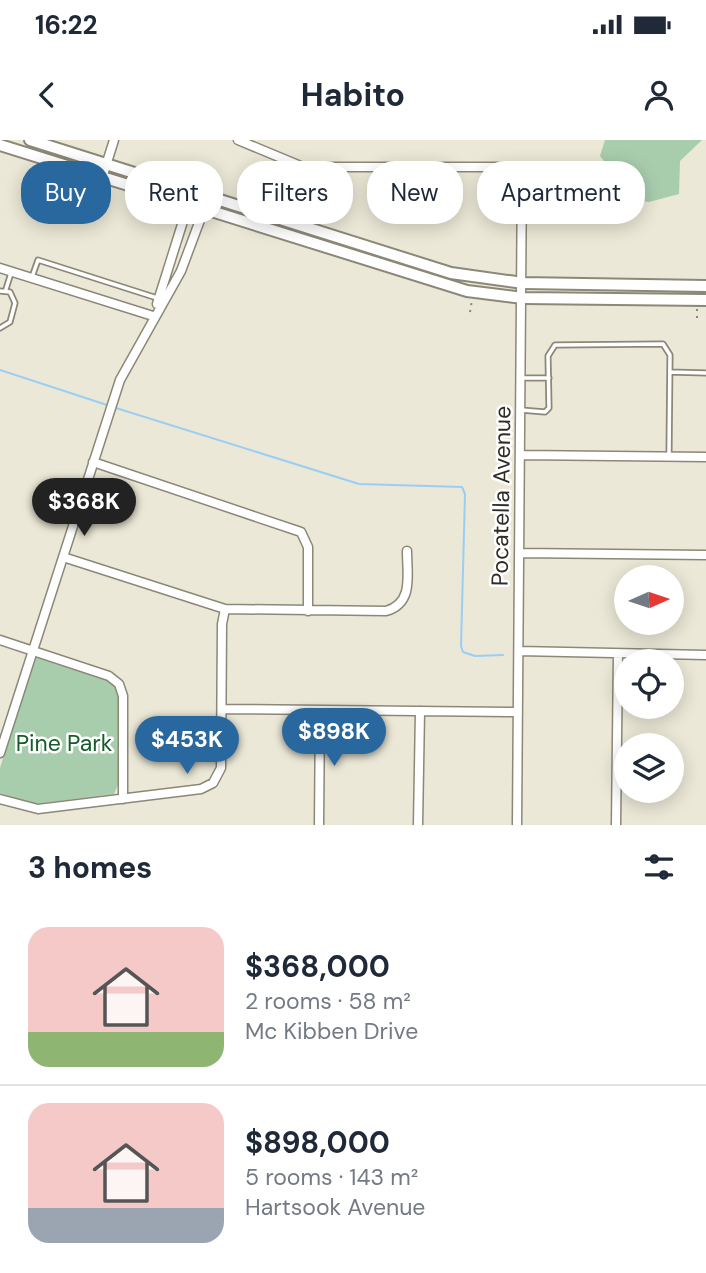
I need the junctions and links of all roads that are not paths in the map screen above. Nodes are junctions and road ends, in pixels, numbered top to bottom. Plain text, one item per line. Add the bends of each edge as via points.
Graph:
1 (30, 140) edge
2 (114, 140) edge
3 (238, 140) edge
4 (0, 145) edge
5 (50, 161) edge
6 (95, 161) edge
7 (108, 161) edge
8 (367, 167) edge
9 (223, 201) edge
10 (223, 216) edge
11 (182, 224) edge
12 (199, 224) edge
13 (522, 224) edge
14 (0, 268) edge
15 (12, 271) junction
16 (32, 278) junction
17 (523, 283) junction
18 (706, 286) edge
19 (6, 290) junction
20 (0, 291) edge
21 (159, 298) junction
22 (523, 298) junction
23 (706, 300) edge
24 (153, 316) junction
25 (0, 328) edge
26 (670, 372) junction
27 (706, 373) edge
28 (522, 378) junction
29 (549, 378) junction
30 (521, 410) junction
31 (520, 455) junction
32 (668, 456) junction
33 (706, 457) edge
34 (93, 462) junction
35 (407, 551) dead end
36 (520, 553) junction
37 (706, 555) edge
38 (63, 557) junction
39 (225, 609) junction
40 (308, 611) junction
41 (0, 640) edge
42 (32, 650) junction
43 (519, 652) junction
44 (614, 654) edge
45 (684, 654) edge
46 (706, 654) edge
47 (222, 709) junction
48 (320, 710) junction
49 (420, 711) junction
50 (518, 712) junction
51 (617, 719) edge
52 (0, 753) edge
53 (0, 799) edge
54 (123, 799) junction
55 (319, 825) edge
56 (418, 825) edge
57 (517, 825) edge
58 (616, 825) edge

1 - 6 main road
2 - 7 street
3 - 8 street via 299,166
4 - 5 main road
9 - 17 main road via 439,270
10 - 22 main road via 424,280
11 - 21 street
12 - 24 street via 181,271
13 - 17 street, Pocatella Avenue
14 - 15 street
15 - 16 street
15 - 19 lane
16 - 21 lane via 38,260
16 - 24 street
17 - 18 main road
17 - 22 street, Pocatella Avenue
19 - 20 lane
19 - 25 lane via 15,307 10,322
21 - 24 street
22 - 23 main road
22 - 28 street, Pocatella Avenue
24 - 34 street via 120,380
26 - 27 lane
26 - 29 lane via 669,351 663,344 562,343 549,351
26 - 32 lane
28 - 29 lane
28 - 30 street, Pocatella Avenue
29 - 30 lane via 549,408 545,412
30 - 31 street, Pocatella Avenue
31 - 32 street
31 - 36 street, Pocatella Avenue
32 - 33 street
34 - 38 street
34 - 40 street via 301,532 308,547
35 - 40 street via 407,592 399,606 386,611
36 - 37 street
36 - 43 street, Pocatella Avenue
38 - 39 street
38 - 42 street
39 - 40 street
39 - 47 street
41 - 42 street
42 - 52 street
42 - 54 street via 109,676 119,684 123,696
43 - 44 street
43 - 50 street, Pocatella Avenue
45 - 46 street
47 - 48 street
47 - 54 street via 221,768 213,783 201,789
48 - 49 street
48 - 55 street
49 - 50 street
49 - 56 street
50 - 57 street, Pocatella Avenue
51 - 58 street
53 - 54 street via 38,809

